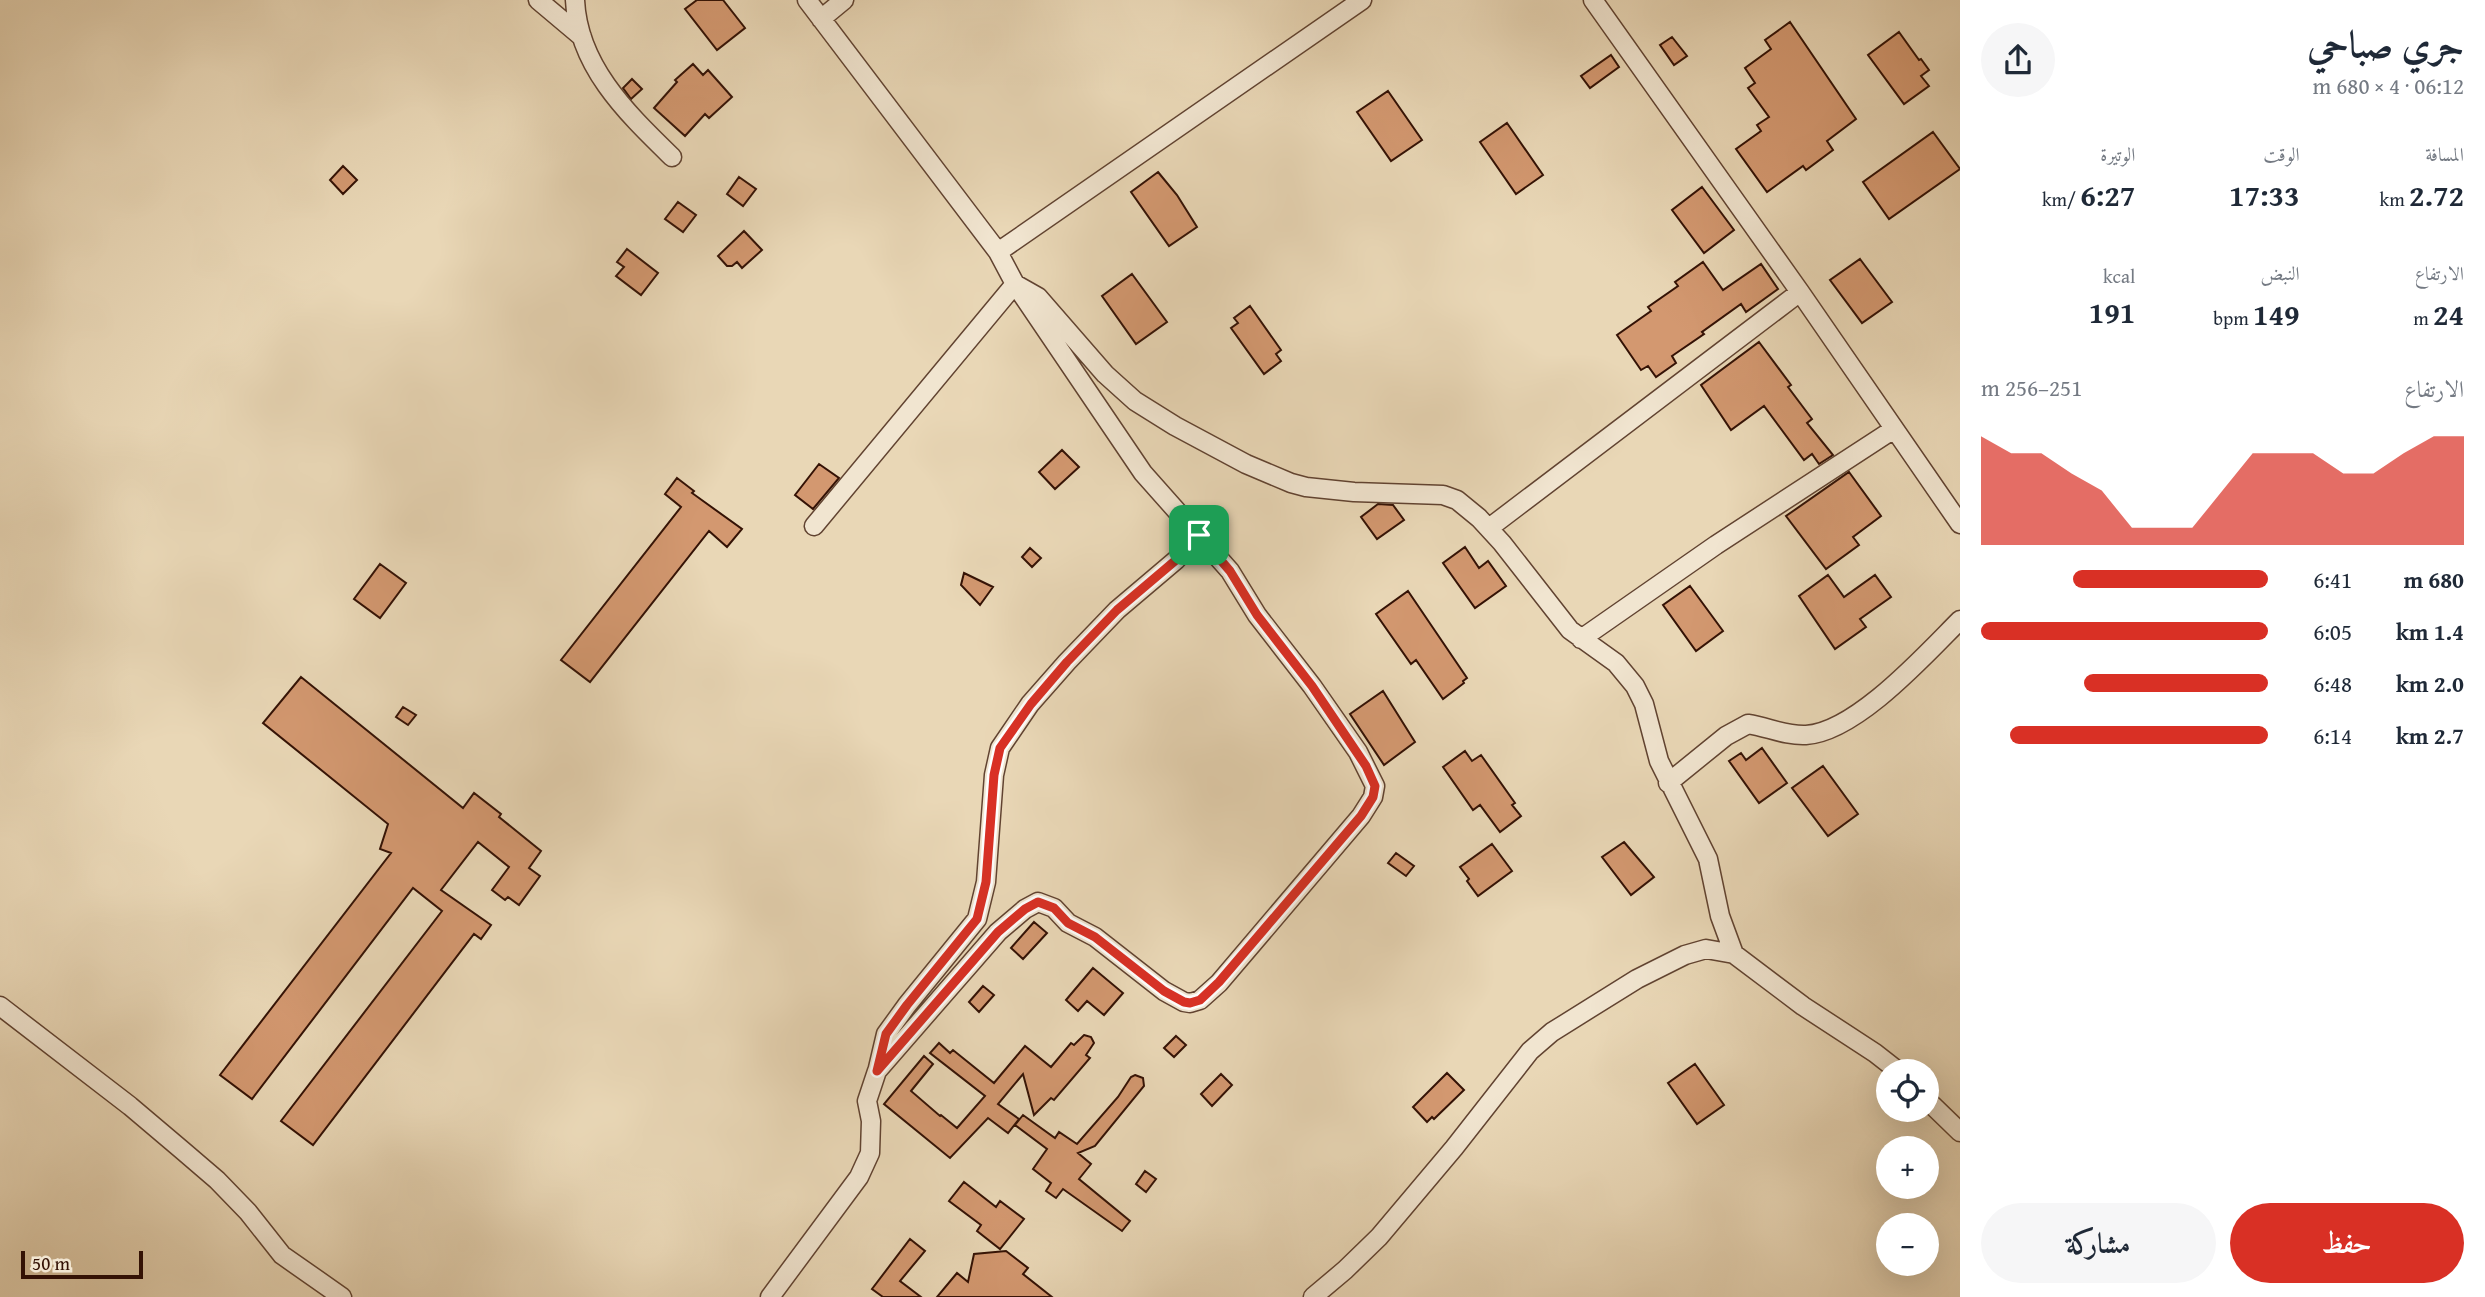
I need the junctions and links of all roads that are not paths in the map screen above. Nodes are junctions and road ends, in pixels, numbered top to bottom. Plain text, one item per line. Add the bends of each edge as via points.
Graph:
1 (538, 0) edge
2 (575, 0) edge
3 (807, 0) edge
4 (844, 0) edge
5 (1362, 0) edge
6 (1593, 0) edge
7 (821, 19) junction
8 (582, 37) junction
9 (672, 158) dead end
10 (998, 252) junction
11 (1015, 284) junction
12 (1800, 292) junction
13 (1894, 429) junction
14 (1960, 524) edge
15 (814, 526) dead end
16 (1489, 528) junction
17 (1199, 535) junction
18 (1960, 620) edge
19 (1581, 639) junction
20 (1668, 783) junction
21 (1734, 954) junction
22 (0, 1006) edge
23 (1883, 1059) edge
24 (877, 1071) junction
25 (1939, 1112) edge
26 (1960, 1132) edge
27 (342, 1297) edge
28 (770, 1297) edge
29 (1313, 1297) edge

1 - 8 street
2 - 8 street
3 - 7 street
4 - 7 street
5 - 10 street
6 - 12 street
7 - 10 street
8 - 9 street via 597,71 622,108
10 - 11 street
11 - 15 street
11 - 16 street via 1038,297 1119,388 1199,440 1271,475 1306,486 1443,495 1467,507
11 - 17 street via 1143,473
12 - 13 street
12 - 16 street
13 - 14 street
13 - 19 street
16 - 19 street
17 - 24 street via 1067,662 1000,748 986,882 977,919 886,1034
17 - 24 street via 1230,571 1366,766 1375,786 1373,797 1200,1000 1184,1002 1164,991 1095,937 1068,923 1054,908 1038,902 998,932
18 - 20 street via 1875,700 1829,730 1792,735 1748,724
19 - 20 street via 1616,663 1635,686
20 - 21 street via 1708,859 1717,906
21 - 23 street
21 - 29 street via 1706,949 1664,963 1552,1032 1514,1069 1379,1237
22 - 27 street via 130,1105 217,1180 282,1255
24 - 28 street via 867,1101 870,1153 859,1177
25 - 26 street

